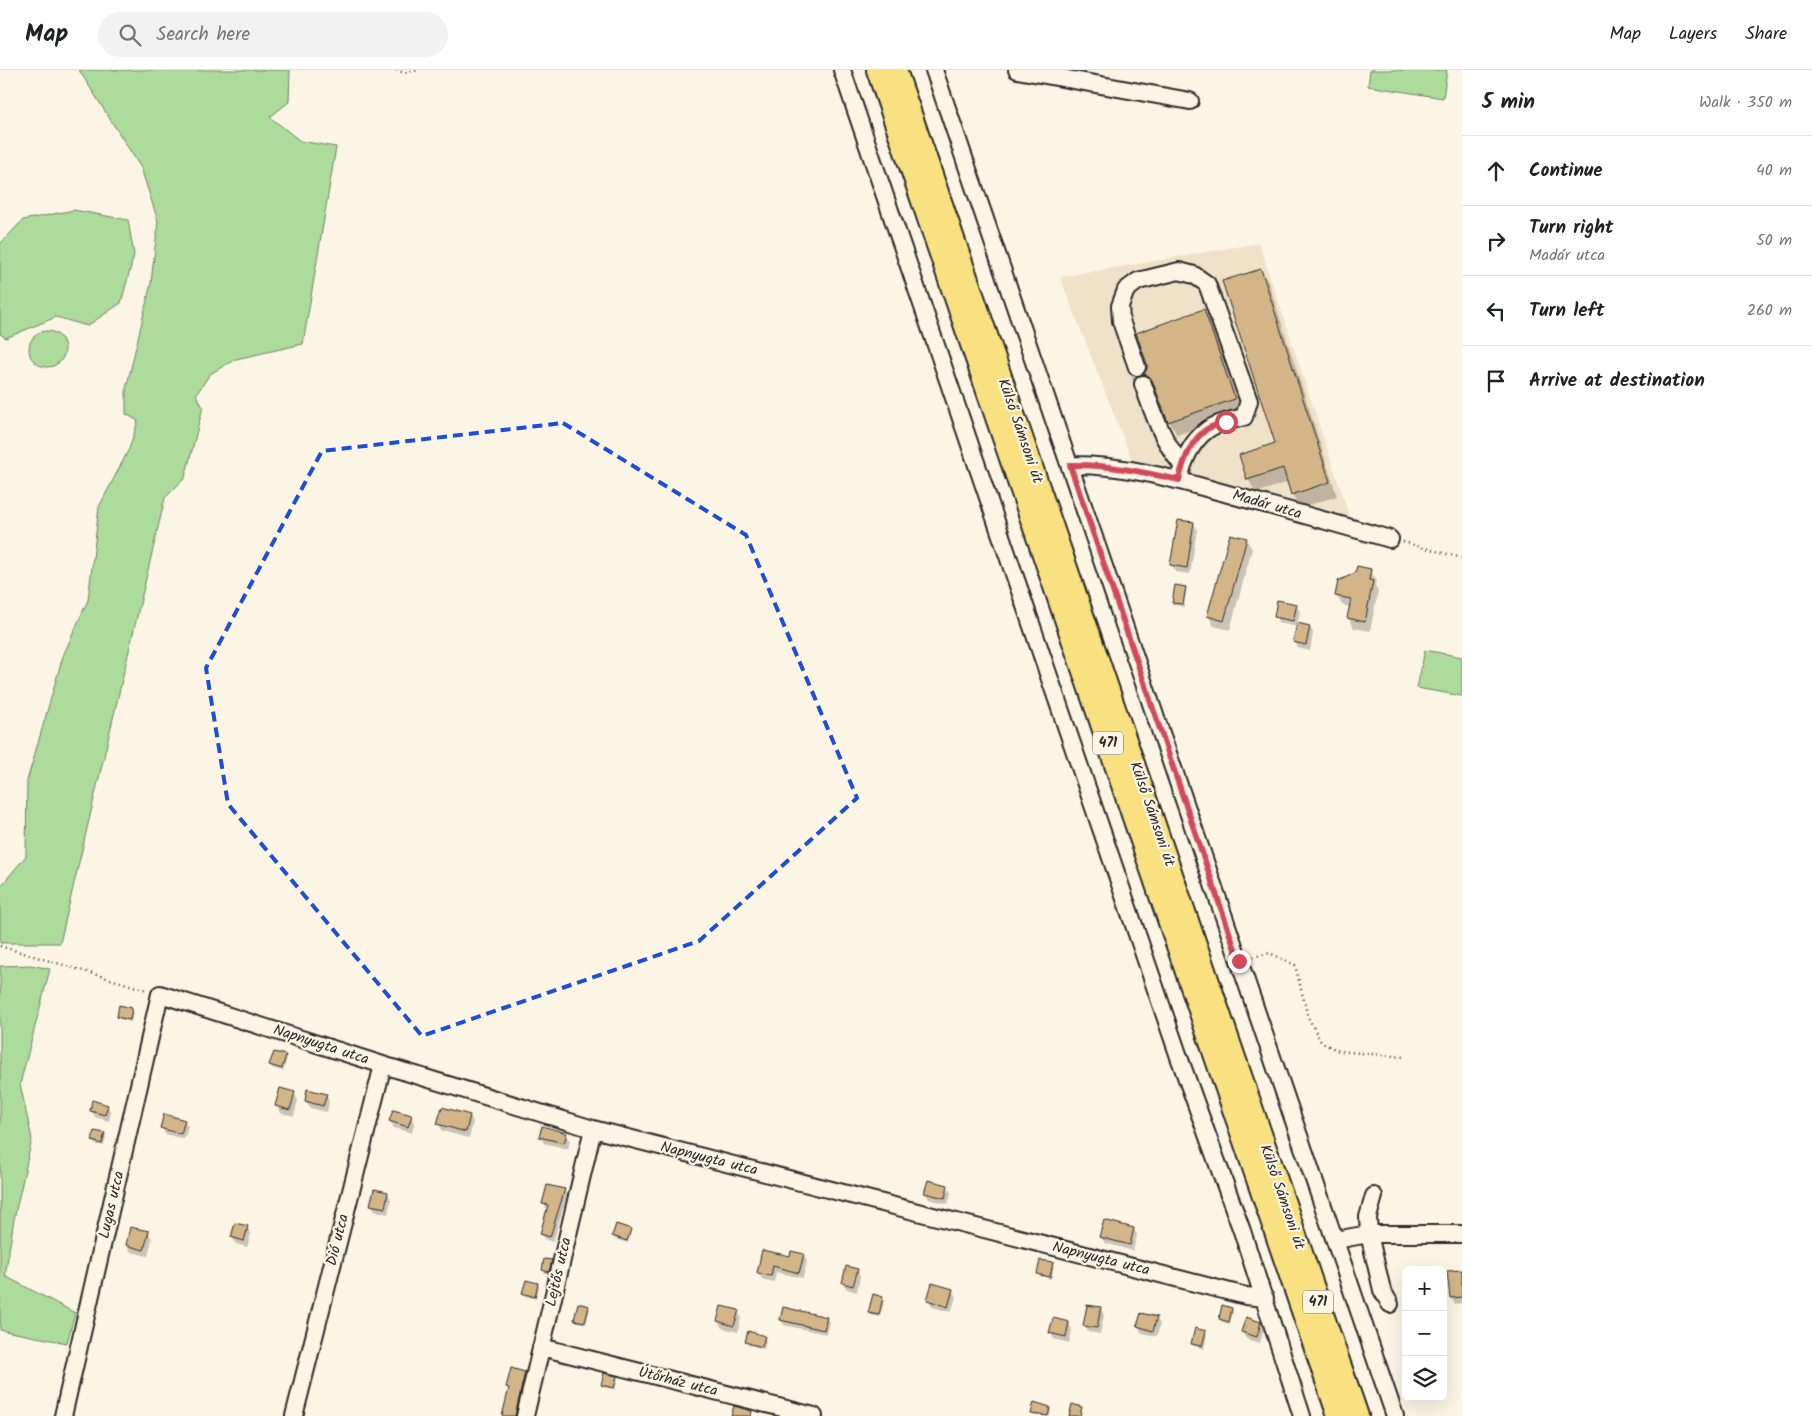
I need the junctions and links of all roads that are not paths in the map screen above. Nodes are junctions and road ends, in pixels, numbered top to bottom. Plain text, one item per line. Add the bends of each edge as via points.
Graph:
1 (842, 70) edge
2 (878, 70) edge
3 (896, 70) edge
4 (934, 70) edge
5 (1017, 70) edge
6 (1190, 101) dead end
7 (1137, 367) dead end
8 (1143, 384) dead end
9 (1070, 465) junction
10 (1180, 472) junction
11 (1390, 539) road end
12 (160, 994) joint
13 (383, 1065) junction
14 (593, 1129) junction
15 (1374, 1196) dead end
16 (1369, 1234) junction
17 (1462, 1234) edge
18 (1335, 1240) junction
19 (1265, 1298) junction
20 (1390, 1304) dead end
21 (541, 1347) junction
22 (792, 1414) edge
23 (63, 1416) edge
24 (294, 1416) edge
25 (525, 1416) edge
26 (814, 1416) edge
27 (1302, 1416) edge
28 (1338, 1416) edge
29 (1358, 1416) edge
30 (1395, 1416) edge

1 - 19 street via 1179,1057
2 - 28 main road, Külső Sámsoni út / 471
3 - 29 main road, Külső Sámsoni út / 471
4 - 9 street
5 - 6 street
7 - 10 street via 1121,320 1120,306 1126,290 1138,281 1179,270 1207,284 1249,401 1244,417 1207,429 1191,446
8 - 10 street via 1157,425
9 - 10 street, Madár utca via 1096,464
9 - 18 street
10 - 11 street, Madár utca
12 - 13 street, Napnyugta utca
12 - 23 street, Lugas utca
13 - 14 street, Napnyugta utca
13 - 24 street, Dió utca
14 - 19 street, Napnyugta utca via 1246,1296
14 - 21 street, Lejtős utca
15 - 16 street via 1368,1217
16 - 17 street
16 - 18 street
16 - 20 street via 1382,1290
18 - 30 street
19 - 27 street
21 - 22 street, Útőrház utca
21 - 25 street, Lejtős utca
22 - 26 street, Útőrház utca

